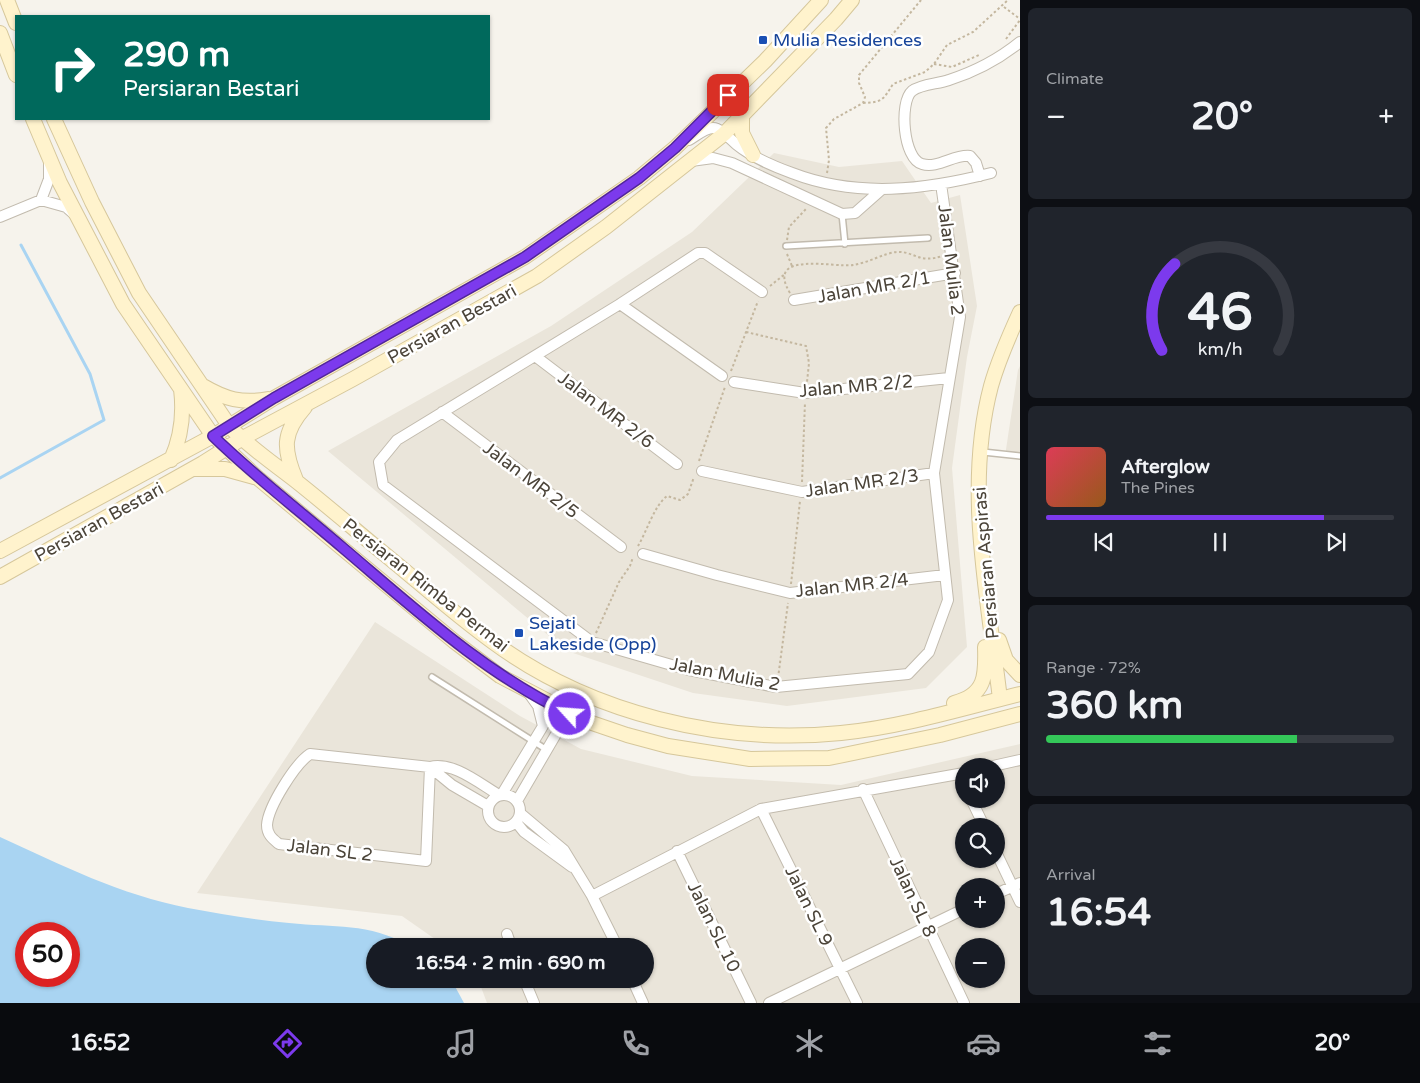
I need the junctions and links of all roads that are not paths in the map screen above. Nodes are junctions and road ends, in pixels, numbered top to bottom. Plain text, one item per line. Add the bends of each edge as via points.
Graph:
1 (7, 0) edge
2 (821, 0) edge
3 (852, 0) edge
4 (15, 21) edge
5 (0, 33) edge
6 (1020, 42) edge
7 (15, 72) edge
8 (742, 115) junction
9 (33, 120) edge
10 (54, 120) edge
11 (724, 134) junction
12 (675, 148) junction
13 (753, 155) junction
14 (49, 158) junction
15 (688, 162) junction
16 (991, 173) dead end
17 (980, 176) junction
18 (941, 184) junction
19 (881, 190) junction
20 (41, 200) junction
21 (842, 214) junction
22 (0, 217) edge
23 (78, 217) junction
24 (928, 238) dead end
25 (846, 244) junction
26 (786, 246) road end
27 (954, 273) junction
28 (762, 292) road end
29 (794, 300) road end
30 (620, 304) junction
31 (1020, 312) edge
32 (535, 356) junction
33 (949, 378) junction
34 (200, 384) junction
35 (180, 389) junction
36 (274, 398) junction
37 (312, 399) junction
38 (442, 412) junction
39 (230, 427) junction
40 (213, 436) junction
41 (241, 439) junction
42 (226, 448) junction
43 (980, 452) junction
44 (1020, 456) edge
45 (170, 460) junction
46 (678, 464) dead end
47 (192, 469) junction
48 (699, 470) road end
49 (934, 473) junction
50 (260, 479) junction
51 (296, 481) junction
52 (981, 544) junction
53 (621, 548) dead end
54 (0, 551) edge
55 (644, 554) dead end
56 (946, 574) junction
57 (0, 577) edge
58 (1020, 675) edge
59 (432, 677) dead end
60 (527, 691) junction
61 (1020, 694) edge
62 (1000, 699) junction
63 (1020, 707) edge
64 (1020, 714) edge
65 (586, 721) junction
66 (841, 734) junction
67 (533, 742) junction
68 (872, 748) junction
69 (547, 750) junction
70 (1020, 760) edge
71 (1005, 763) edge
72 (430, 767) junction
73 (955, 778) edge
74 (863, 789) junction
75 (500, 794) junction
76 (517, 801) junction
77 (488, 806) junction
78 (761, 809) junction
79 (518, 818) junction
80 (677, 851) junction
81 (1005, 867) edge
82 (1016, 885) edge
83 (592, 896) junction
84 (1020, 902) edge
85 (955, 914) edge
86 (926, 927) junction
87 (507, 934) dead end
88 (508, 938) edge
89 (613, 938) edge
90 (840, 968) junction
91 (528, 988) edge
92 (636, 988) edge
93 (534, 1003) edge
94 (643, 1003) edge
95 (750, 1003) edge
96 (768, 1003) edge
97 (857, 1003) edge
98 (964, 1003) edge

1 - 4 main road
2 - 12 main road, Persiaran Bestari via 765,61
3 - 8 main road, Persiaran Bestari
5 - 7 main road
6 - 17 street via 993,61 961,76 919,88 907,98 906,141 917,163 924,165 962,155 970,156
8 - 11 main road, Persiaran Bestari
8 - 13 main road via 742,133
9 - 14 main road, Persiaran Rimba Permai
10 - 34 main road, Persiaran Rimba Permai via 139,293
11 - 12 street via 710,128
11 - 13 street, Jalan Mulia 2
11 - 15 main road, Persiaran Bestari
12 - 36 main road, Persiaran Bestari via 639,178 525,257
13 - 19 street, Jalan Mulia 2 via 793,174 859,189
14 - 20 street via 49,179
14 - 23 main road, Persiaran Rimba Permai
15 - 21 street via 720,159
15 - 37 main road, Persiaran Bestari via 606,228 537,276
16 - 17 street, Jalan Mulia 2
17 - 18 street, Jalan Mulia 2
18 - 19 street, Jalan Mulia 2
18 - 27 street, Jalan Mulia 2
19 - 21 street via 855,213
20 - 22 street
20 - 23 street via 66,208
21 - 25 lane
23 - 35 main road, Persiaran Rimba Permai via 123,304
24 - 25 lane
25 - 26 lane
27 - 29 street, Jalan MR 2/1
27 - 33 street, Jalan Mulia 2 via 960,317
28 - 30 street, Jalan Mulia 2 via 705,252 698,253
30 - 32 street, Jalan Mulia 2
30 - 33 street, Jalan MR 2/2 via 728,378 805,393
31 - 43 main road, Persiaran Aspirasi via 991,386
32 - 38 street, Jalan Mulia 2
32 - 46 street, Jalan MR 2/6
33 - 49 street, Jalan Mulia 2
34 - 36 main road via 236,401
34 - 39 main road, Persiaran Rimba Permai
35 - 40 main road, Persiaran Rimba Permai
35 - 45 main road via 183,402 179,440
36 - 39 main road, Persiaran Bestari
37 - 41 main road, Persiaran Bestari
37 - 51 main road via 288,430 287,455
38 - 53 street, Jalan MR 2/5
38 - 56 street, Jalan Mulia 2 via 397,440 379,462 383,485 592,642 689,670 776,688 908,674 929,652 948,600
39 - 40 main road, Persiaran Bestari
39 - 41 main road, Persiaran Rimba Permai
40 - 42 main road, Persiaran Rimba Permai
40 - 45 main road, Persiaran Bestari
41 - 42 main road, Persiaran Bestari
41 - 51 main road, Persiaran Rimba Permai
42 - 47 main road, Persiaran Bestari
42 - 50 main road, Persiaran Rimba Permai
43 - 44 lane
43 - 52 main road, Persiaran Aspirasi
45 - 54 main road, Persiaran Bestari
47 - 50 main road via 225,469
47 - 57 main road, Persiaran Bestari
48 - 49 street, Jalan MR 2/3 via 802,492
49 - 56 street, Jalan Mulia 2
50 - 60 main road, Persiaran Rimba Permai via 455,642 500,676
51 - 66 main road, Persiaran Rimba Permai via 494,643 582,693 628,710 718,731 793,736
52 - 58 main road via 990,573 999,644 1006,660
52 - 62 main road, Persiaran Aspirasi
52 - 66 main road via 980,589 986,673 974,695 964,701
55 - 56 street, Jalan MR 2/4 via 790,593
59 - 67 lane
60 - 65 main road, Persiaran Rimba Permai
60 - 67 street via 542,716 543,726
61 - 62 main road, Persiaran Rimba Permai
62 - 63 main road via 1009,709
62 - 66 main road, Persiaran Rimba Permai
62 - 68 main road via 993,712 981,718
64 - 68 main road, Persiaran Rimba Permai via 940,735
65 - 68 main road, Persiaran Rimba Permai via 668,746 750,758 829,758
65 - 69 street via 559,729
67 - 69 lane
67 - 75 street
69 - 76 street
70 - 71 street
72 - 72 street, Jalan SL 2 via 426,861 279,844 269,836 267,825 273,806 300,763 310,754
72 - 75 street, Jalan SL 2 via 441,765 457,771
72 - 77 street via 452,785
73 - 74 street
74 - 78 street
74 - 86 street, Jalan SL 8
75 - 76 street via 511,795
75 - 77 street
76 - 79 street
77 - 79 street via 488,814 496,825 504,827
78 - 80 street
78 - 90 street, Jalan SL 9
79 - 83 street via 524,832 575,869
80 - 83 street
80 - 95 street, Jalan SL 10
81 - 82 street
82 - 84 street
83 - 89 street
85 - 86 street
86 - 90 street
86 - 98 street, Jalan SL 8
87 - 88 street
90 - 96 street
90 - 97 street, Jalan SL 9
91 - 93 street
92 - 94 street

